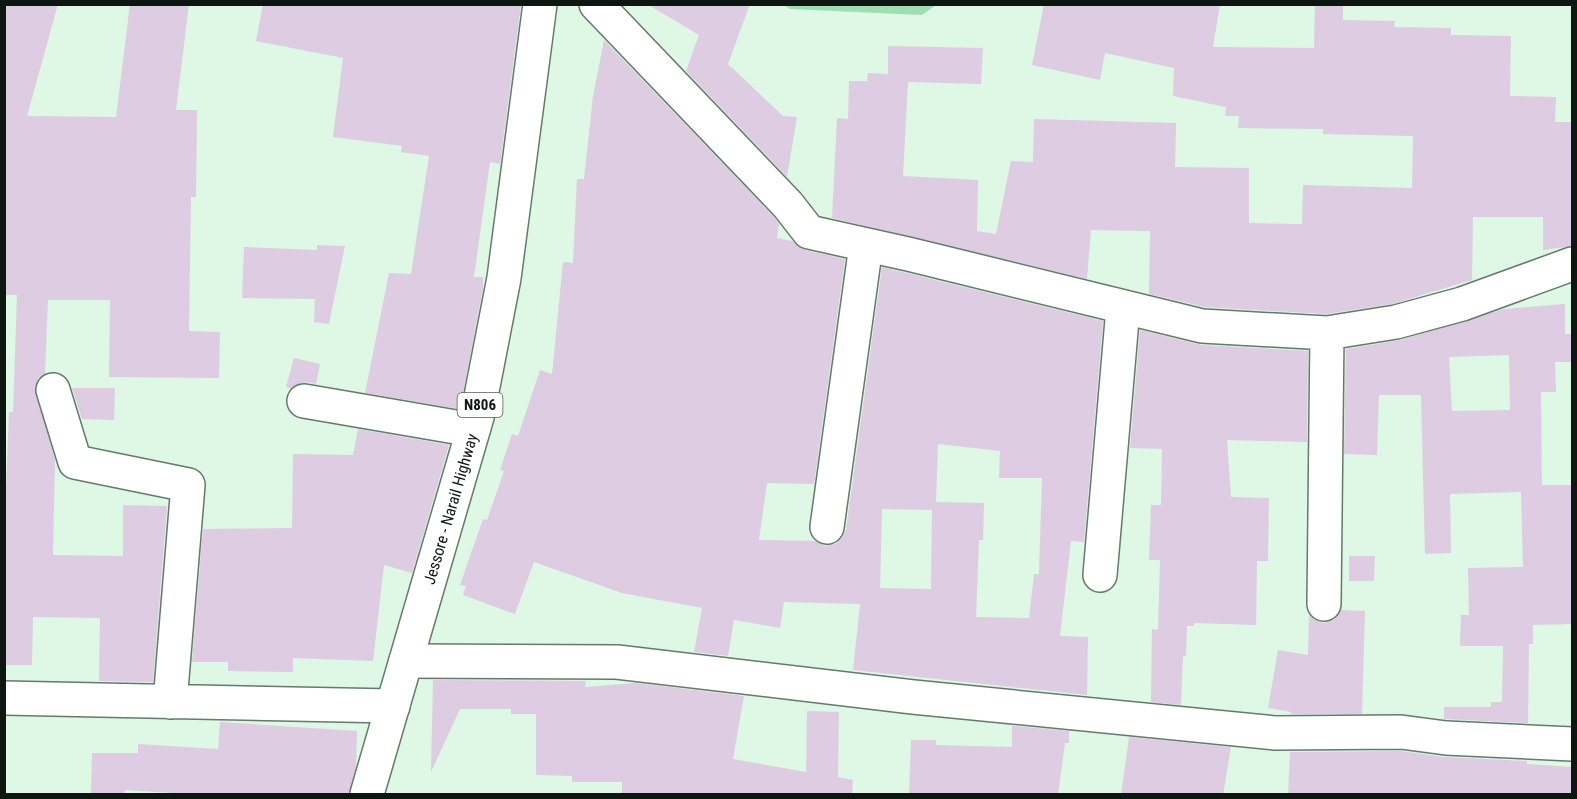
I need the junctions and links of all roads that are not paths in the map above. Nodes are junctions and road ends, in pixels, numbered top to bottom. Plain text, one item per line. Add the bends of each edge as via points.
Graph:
1 (540, 4) edge
2 (596, 4) edge
3 (866, 245) junction
4 (1572, 264) edge
5 (1123, 308) junction
6 (1327, 333) junction
7 (53, 390) dead end
8 (304, 401) dead end
9 (473, 430) junction
10 (827, 527) dead end
11 (1100, 575) dead end
12 (1324, 604) dead end
13 (406, 661) junction
14 (4, 698) edge
15 (170, 702) junction
16 (393, 706) junction
17 (1572, 744) edge
18 (367, 795) edge

1 - 9 main road, Jessore - Narail Highway / N806 via 504,278
2 - 3 main road via 788,205 809,232
3 - 5 main road
3 - 10 main road
4 - 6 main road via 1462,304 1396,322
5 - 6 main road via 1202,326
5 - 11 main road
6 - 12 main road
7 - 15 main road via 75,462 188,485
8 - 9 main road
9 - 13 main road, Jessore - Narail Highway / N806
13 - 16 main road, Jessore - Narail Highway / N806
13 - 17 main road via 617,662 913,698 1275,733 1401,732
14 - 15 main road
15 - 16 main road
16 - 18 main road, Jessore - Narail Highway / N806

